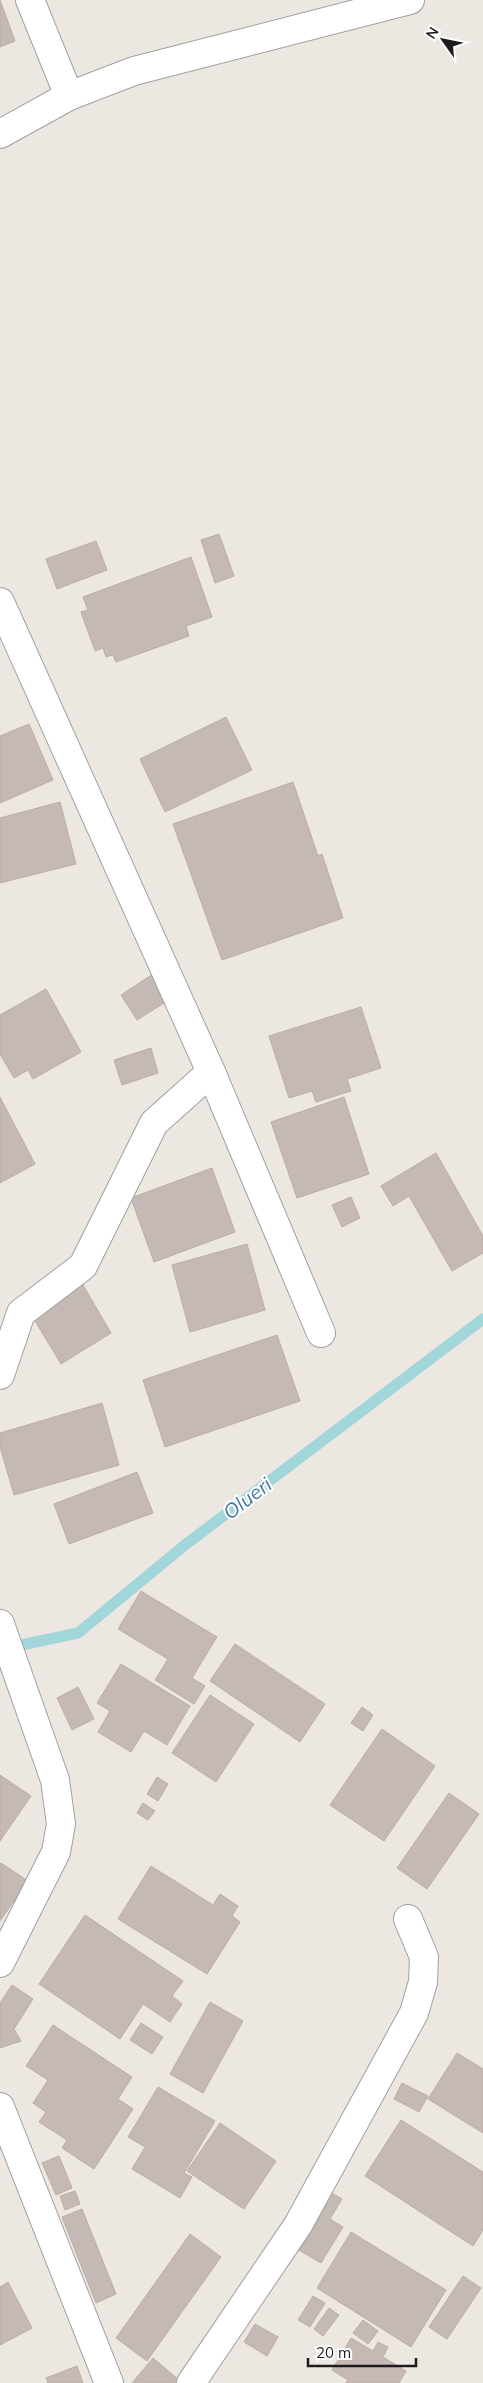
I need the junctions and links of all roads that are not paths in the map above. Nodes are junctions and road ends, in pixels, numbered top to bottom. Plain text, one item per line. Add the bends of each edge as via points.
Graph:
1 (30, 0) edge
2 (410, 0) edge
3 (69, 96) junction
4 (0, 134) edge
5 (0, 602) edge
6 (212, 1072) junction
7 (321, 1333) dead end
8 (0, 1375) edge
9 (0, 1624) edge
10 (408, 1919) dead end
11 (0, 1963) edge
12 (0, 2107) edge
13 (109, 2383) edge
14 (191, 2383) edge

1 - 3 street
2 - 3 street via 134,71
3 - 4 street
5 - 6 street
6 - 7 street
6 - 8 street via 154,1123 83,1266 21,1313
9 - 11 street via 55,1780 61,1824 56,1852
10 - 14 street via 424,1957 423,1982 414,2013 298,2225
12 - 13 street

